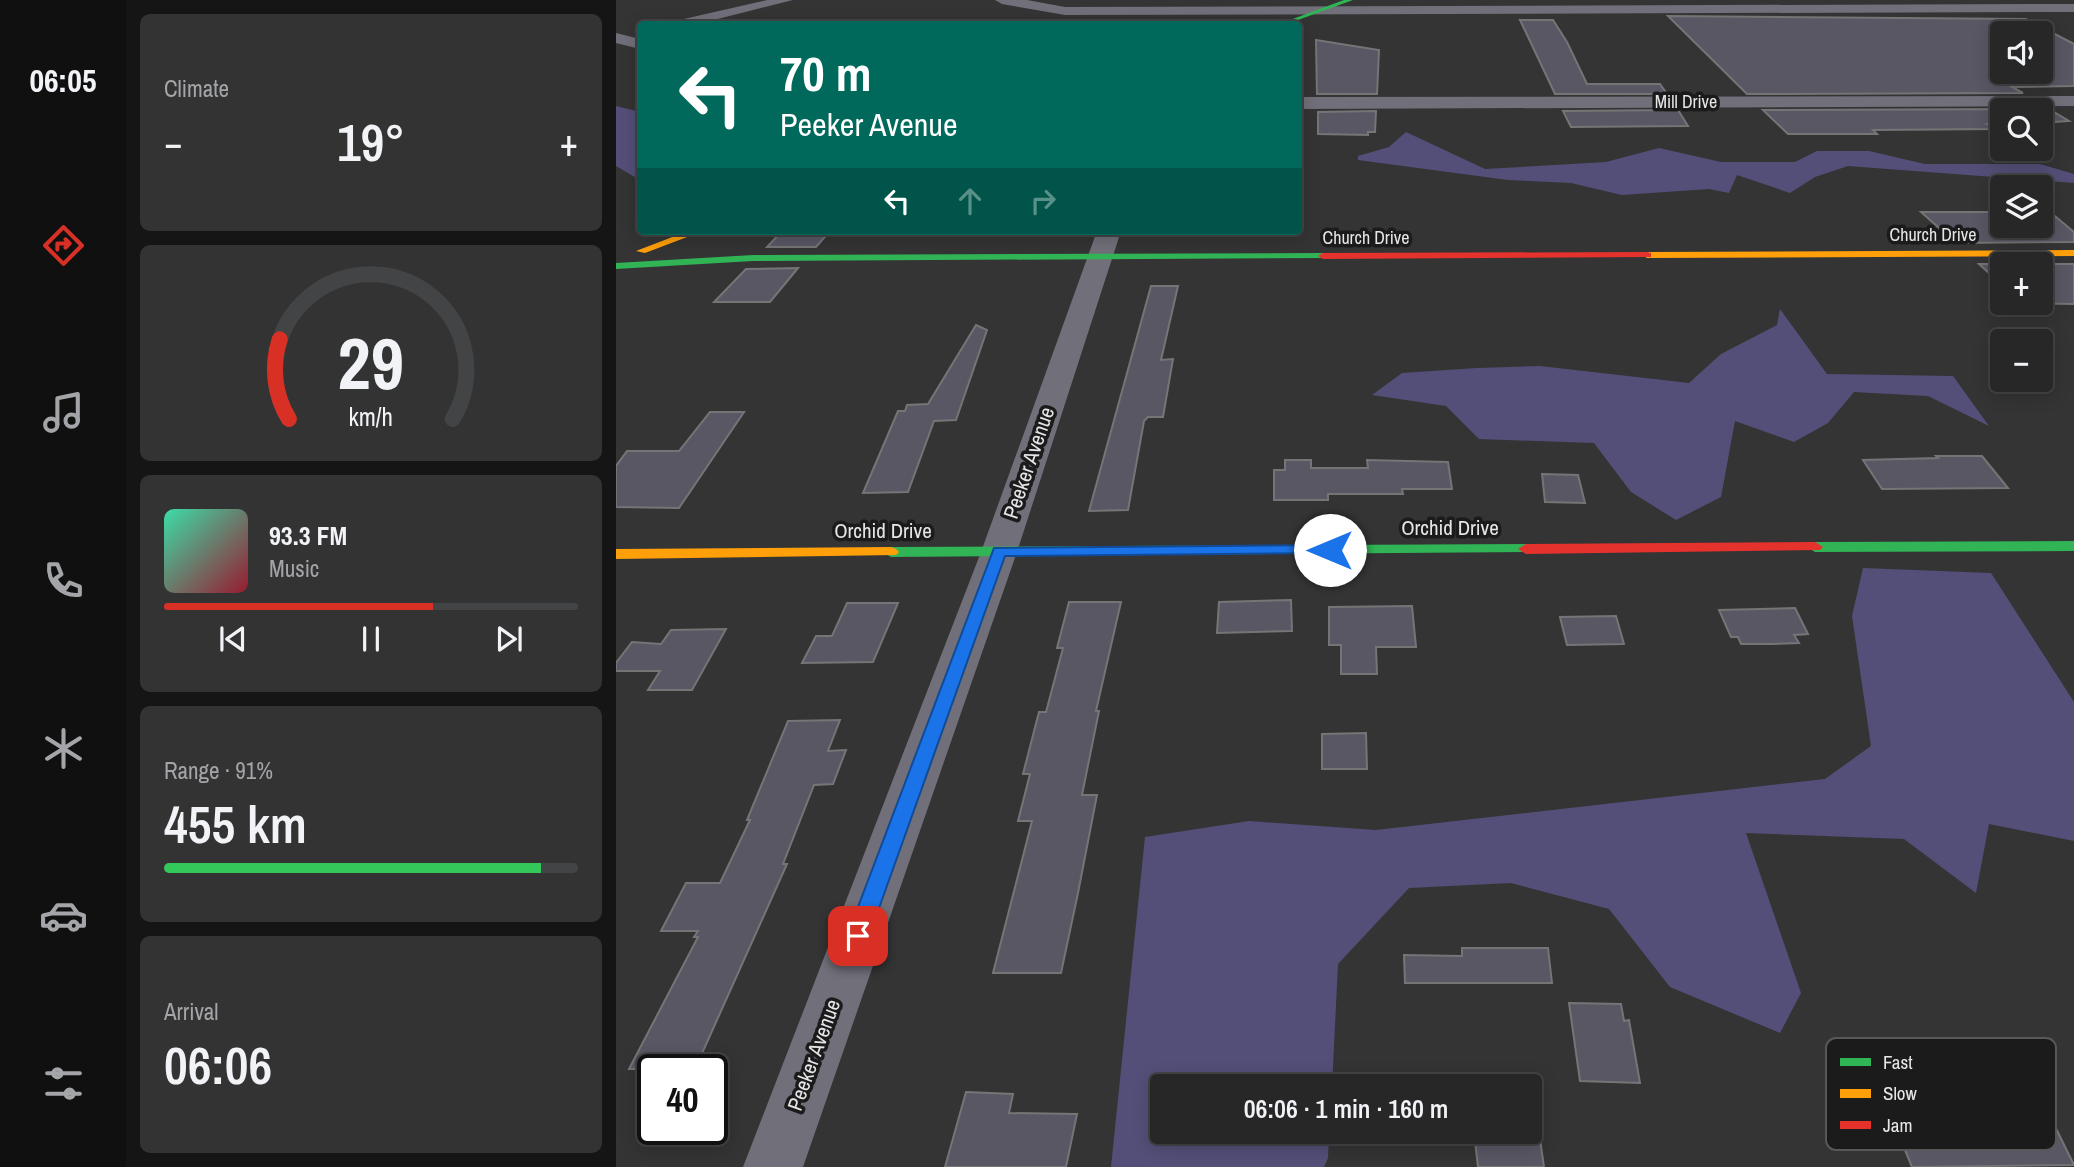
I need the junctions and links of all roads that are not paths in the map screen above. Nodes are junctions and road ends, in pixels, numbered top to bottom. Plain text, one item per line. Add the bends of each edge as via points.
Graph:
1 (786, 0) edge
2 (1002, 0) edge
3 (1350, 0) edge
4 (2032, 0) edge
5 (2074, 8) edge
6 (2048, 9) junction
7 (1319, 11) junction
8 (693, 21) edge
9 (1291, 21) edge
10 (2074, 22) edge
11 (637, 35) edge
12 (617, 39) edge
13 (637, 43) edge
14 (2074, 101) edge
15 (1302, 103) edge
16 (687, 235) edge
17 (1104, 245) edge
18 (2074, 253) edge
19 (616, 260) edge
20 (616, 266) edge
21 (2074, 546) edge
22 (999, 552) junction
23 (616, 554) edge
24 (773, 1167) edge

1 - 8 street
2 - 7 street via 1065,11
3 - 7 street
4 - 6 street
5 - 6 street
6 - 7 street
6 - 10 street
7 - 9 street
11 - 12 street
12 - 13 street
14 - 15 street, Mill Drive
16 - 19 street
17 - 18 street, Church Drive
17 - 20 street, Church Drive
17 - 22 street, Peeker Avenue
21 - 22 street, Orchid Drive
22 - 23 street, Orchid Drive
22 - 24 street, Peeker Avenue

